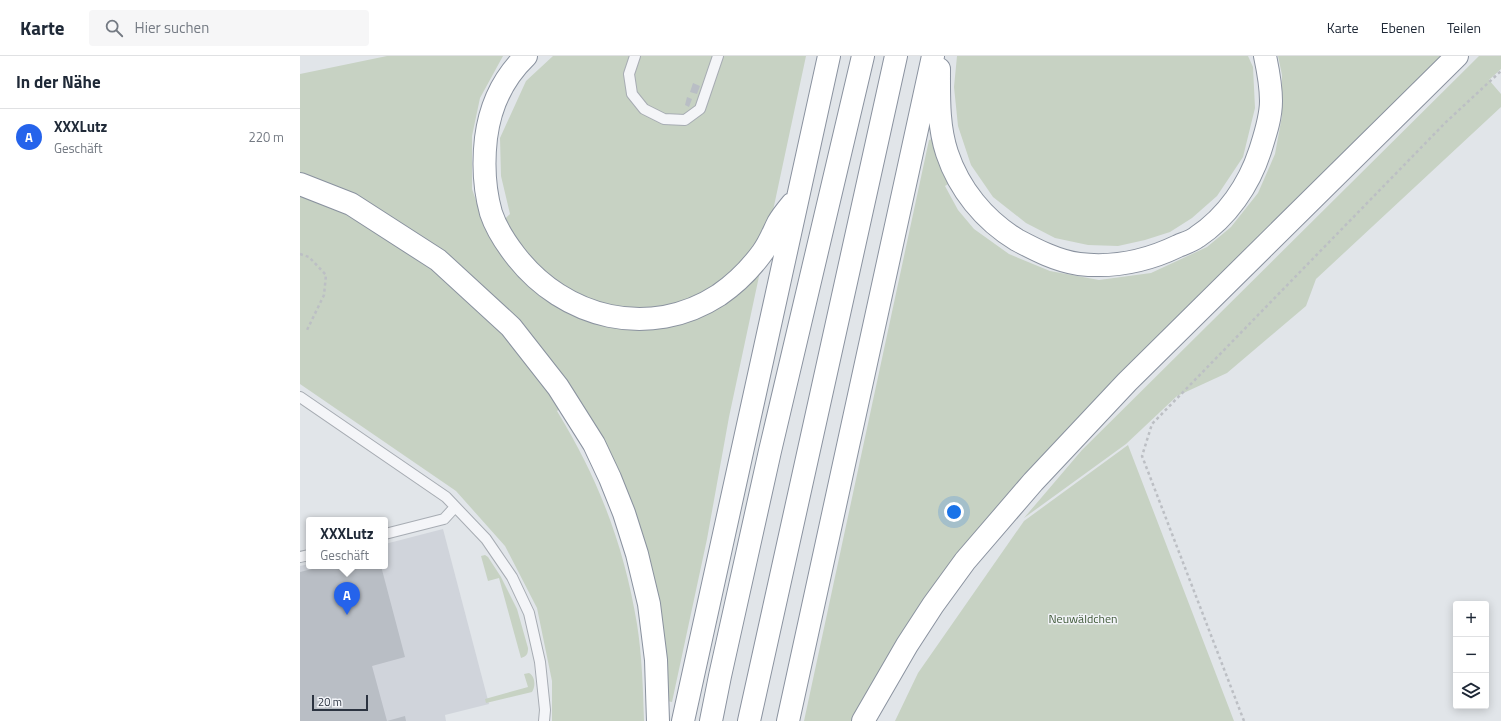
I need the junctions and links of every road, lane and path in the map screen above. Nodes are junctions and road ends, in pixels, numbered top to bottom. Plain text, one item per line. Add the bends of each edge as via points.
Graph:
1 (526, 56) edge
2 (635, 56) edge
3 (718, 56) edge
4 (829, 56) edge
5 (863, 56) edge
6 (896, 56) edge
7 (932, 56) edge
8 (940, 56) edge
9 (1265, 56) edge
10 (1457, 56) edge
11 (1501, 71) edge
12 (300, 184) edge
13 (799, 195) junction
14 (300, 254) edge
15 (307, 330) dead end
16 (300, 397) edge
17 (455, 507) junction
18 (388, 533) edge
19 (544, 721) edge
20 (658, 721) edge
21 (683, 721) edge
22 (711, 721) edge
23 (749, 721) edge
24 (788, 721) edge
25 (863, 721) edge
26 (1244, 721) edge

1 - 13 highway via 502,86 488,121 484,157 485,187 492,214 512,251 535,277 574,305 600,314 641,318 665,317 700,305 720,294 742,276 763,252 779,221
2 - 3 lane via 630,74 632,94 644,109 664,119 685,120 700,109
4 - 13 highway
5 - 22 highway via 770,450
6 - 23 highway
7 - 24 highway
8 - 9 highway via 939,108 942,130 957,178 970,198 1006,233 1029,246 1053,257 1100,265 1136,262 1197,237 1223,215 1239,195 1255,168 1266,132 1271,101
10 - 25 highway via 1128,382 1033,482 965,561 933,605 896,662
11 - 26 path via 1445,123 1152,424 1142,456
12 - 20 highway via 351,204 438,260 511,327 558,387 594,444 624,513 637,554 649,604 655,653
13 - 21 highway
14 - 15 path via 310,257 326,275 324,295
16 - 17 lane via 440,493
17 - 18 lane via 444,519
17 - 19 lane via 495,552 512,577 528,613 540,662

